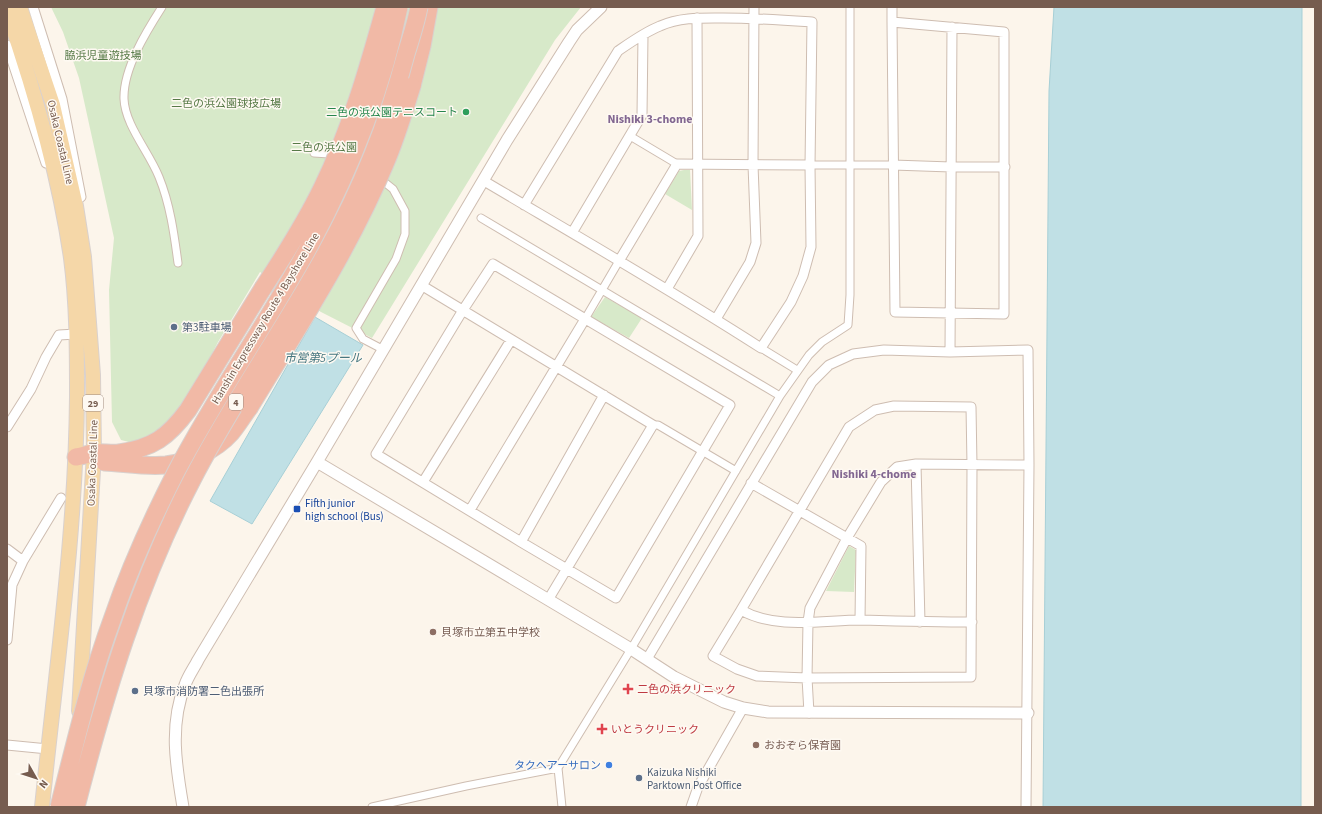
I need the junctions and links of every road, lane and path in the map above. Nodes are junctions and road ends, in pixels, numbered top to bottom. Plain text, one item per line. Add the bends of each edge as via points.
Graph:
1 (20, 7) edge
2 (32, 7) edge
3 (162, 7) edge
4 (385, 7) edge
5 (399, 7) edge
6 (419, 7) edge
7 (429, 7) edge
8 (601, 7) edge
9 (754, 7) edge
10 (850, 7) edge
11 (892, 7) edge
12 (7, 11) edge
13 (697, 18) junction
14 (754, 18) junction
15 (892, 22) junction
16 (952, 27) junction
17 (643, 35) junction
18 (7, 45) edge
19 (630, 136) junction
20 (314, 153) dead end
21 (677, 164) junction
22 (697, 164) junction
23 (753, 165) junction
24 (810, 165) junction
25 (850, 165) junction
26 (893, 165) junction
27 (951, 167) junction
28 (1005, 167) junction
29 (484, 181) junction
30 (524, 205) junction
31 (63, 209) junction
32 (481, 218) dead end
33 (572, 233) junction
34 (619, 261) junction
35 (178, 263) dead end
36 (422, 285) junction
37 (667, 289) junction
38 (602, 290) junction
39 (462, 310) junction
40 (950, 313) junction
41 (585, 319) junction
42 (716, 319) junction
43 (83, 333) junction
44 (511, 340) junction
45 (761, 348) junction
46 (384, 350) junction
47 (950, 352) junction
48 (556, 367) junction
49 (797, 370) junction
50 (604, 395) junction
51 (780, 396) junction
52 (653, 424) junction
53 (7, 427) edge
54 (703, 451) junction
55 (76, 457) junction
56 (94, 457) junction
57 (317, 462) junction
58 (916, 464) junction
59 (972, 465) junction
60 (1029, 465) junction
61 (736, 471) junction
62 (423, 482) junction
63 (751, 483) junction
64 (61, 498) dead end
65 (470, 510) junction
66 (800, 510) junction
67 (847, 538) junction
68 (521, 542) junction
69 (7, 549) edge
70 (23, 561) junction
71 (567, 569) junction
72 (548, 600) junction
73 (741, 610) junction
74 (860, 620) junction
75 (808, 622) junction
76 (920, 622) junction
77 (972, 622) junction
78 (7, 640) edge
79 (631, 649) junction
80 (647, 659) junction
81 (807, 678) junction
82 (743, 708) junction
83 (809, 713) junction
84 (1028, 713) junction
85 (7, 745) edge
86 (48, 749) junction
87 (558, 768) junction
88 (42, 807) edge
89 (59, 807) edge
90 (72, 807) edge
91 (76, 807) edge
92 (183, 807) edge
93 (372, 807) edge
94 (562, 807) edge
95 (690, 807) edge
96 (1026, 807) edge

1 - 43 main road, Osaka Coastal Line / 29 via 53,106 76,206 84,257
2 - 43 street via 62,99 82,204 92,275
3 - 35 street via 131,67 124,98 127,118 150,158 165,194
4 - 56 highway, bridge via 338,154 322,188 303,224 188,410 178,424 158,441 145,447
5 - 89 highway, Hanshin Expressway Route 4 Bayshore Line / 4, bridge via 371,112 331,204 309,246 203,423 152,521 130,571 97,665
6 - 91 highway, Hanshin Expressway Route 4 Bayshore Line / 4, bridge via 387,119 348,211 326,254 217,433 167,530 147,577 114,670
7 - 56 highway, bridge via 412,86 386,162 354,231 249,408 217,445 184,461 165,465
8 - 29 street via 577,30
9 - 14 street
10 - 25 street
11 - 15 street
12 - 31 main road, Osaka Coastal Line / 29 via 39,109
13 - 14 street
13 - 17 street via 682,19
13 - 22 street
14 - 23 street
14 - 24 street via 812,22
15 - 16 street
15 - 26 street
16 - 27 street
16 - 28 street via 1004,32
17 - 19 street via 642,115
17 - 30 street via 618,51
18 - 31 street
19 - 21 street
19 - 33 street
20 - 46 street via 329,154 351,162 376,176 393,189 405,211 405,234 396,259 356,328 363,339
21 - 22 street
21 - 34 street
22 - 23 street
22 - 37 street via 698,236
23 - 24 street
23 - 42 street via 756,243 750,262
24 - 25 street
24 - 45 street via 810,247 803,276 791,302
25 - 26 street
25 - 49 street via 848,325 822,342
26 - 27 street
26 - 40 street via 894,312
27 - 28 street
27 - 40 street
28 - 40 street via 1004,314
29 - 30 street
29 - 36 street
30 - 33 street
31 - 43 main road, Osaka Coastal Line / 29
32 - 38 street
33 - 34 street
34 - 37 street
34 - 38 street
36 - 39 street
36 - 46 street
37 - 42 street
38 - 41 street
38 - 51 street
39 - 41 street via 493,264
39 - 44 street
39 - 62 street via 376,454
40 - 47 street
41 - 48 street
41 - 54 street via 730,405
42 - 45 street
43 - 53 street via 59,335 31,389
43 - 55 main road, Osaka Coastal Line / 29
43 - 56 main road, Osaka Coastal Line / 29 via 93,375
44 - 48 street
44 - 62 street
45 - 49 street
46 - 57 street
47 - 60 street via 1028,350
47 - 63 street via 884,350 853,354 829,365 812,382
48 - 50 street
48 - 65 street
49 - 51 street
50 - 52 street
50 - 68 street
51 - 61 street
52 - 54 street
52 - 71 street
54 - 61 street
54 - 71 street via 616,598
55 - 56 highway
55 - 86 main road, Osaka Coastal Line / 29
56 - 90 main road, Osaka Coastal Line / 29
57 - 72 street
57 - 92 street via 185,684 176,714 174,733 176,767
58 - 59 street
58 - 67 street via 897,467 881,482
58 - 76 street
59 - 60 street
59 - 66 street via 971,407 894,406 875,410 849,427
59 - 77 street
60 - 84 street
61 - 79 street
62 - 65 street
63 - 66 street
63 - 80 street
64 - 70 street
65 - 68 street
66 - 67 street
66 - 73 street
67 - 74 street via 861,546
67 - 75 street via 810,608
68 - 71 street
69 - 70 street
70 - 78 street via 12,585
71 - 72 street
72 - 79 street
73 - 75 street via 756,618 780,622
73 - 81 street via 713,656 757,676
74 - 75 street
74 - 76 street
75 - 81 street
76 - 77 street
77 - 81 street via 971,677
79 - 80 street
79 - 87 street
80 - 82 street via 674,677 724,702
81 - 83 street
82 - 83 street via 768,712
82 - 95 street via 698,787
83 - 84 street
84 - 96 street
85 - 86 street
86 - 88 main road, Osaka Coastal Line / 29
87 - 93 street
87 - 94 street

